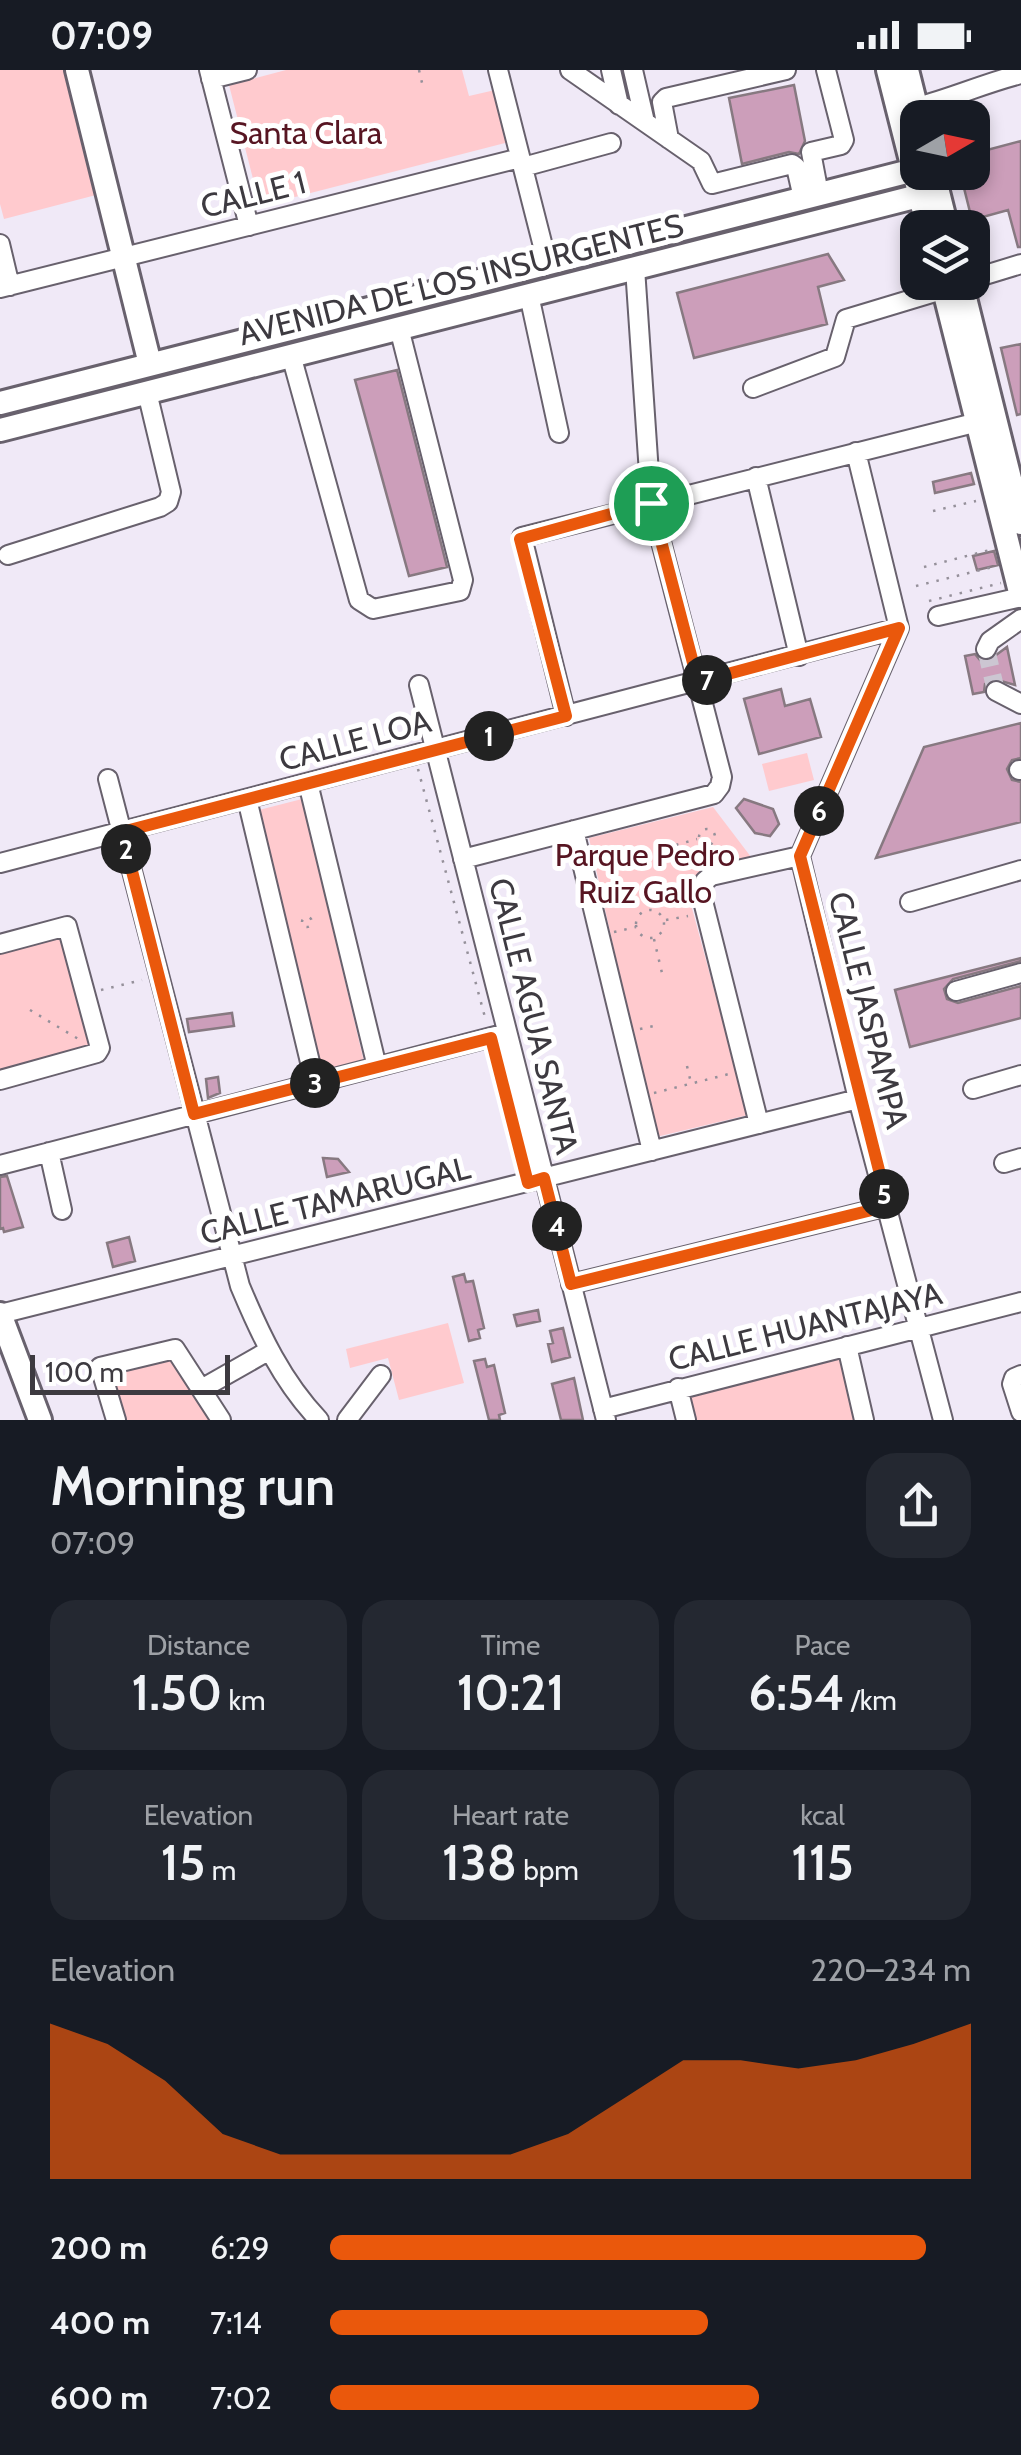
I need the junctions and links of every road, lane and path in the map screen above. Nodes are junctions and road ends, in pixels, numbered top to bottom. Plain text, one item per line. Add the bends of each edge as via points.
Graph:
1 (76, 70) edge
2 (90, 70) edge
3 (247, 70) edge
4 (418, 70) edge
5 (498, 70) edge
6 (570, 70) edge
7 (590, 70) edge
8 (611, 70) edge
9 (632, 70) edge
10 (786, 70) edge
11 (826, 70) edge
12 (888, 70) edge
13 (908, 70) edge
14 (210, 74) edge
15 (1021, 74) edge
16 (424, 87) dead end
17 (594, 89) junction
18 (915, 100) edge
19 (946, 100) edge
20 (620, 105) junction
21 (900, 107) edge
22 (645, 122) junction
23 (669, 139) junction
24 (611, 144) dead end
25 (521, 162) junction
26 (900, 183) edge
27 (900, 187) edge
28 (811, 196) junction
29 (249, 226) junction
30 (0, 244) edge
31 (130, 255) junction
32 (547, 262) junction
33 (1021, 264) edge
34 (635, 268) junction
35 (990, 273) edge
36 (5, 287) edge
37 (529, 295) junction
38 (905, 300) edge
39 (961, 300) edge
40 (399, 328) junction
41 (291, 356) junction
42 (157, 362) junction
43 (753, 388) dead end
44 (146, 392) junction
45 (0, 403) edge
46 (986, 420) junction
47 (0, 430) edge
48 (559, 432) dead end
49 (856, 452) junction
50 (756, 477) junction
51 (651, 503) junction
52 (1013, 505) edge
53 (934, 510) dead end
54 (8, 555) dead end
55 (924, 567) dead end
56 (1016, 576) edge
57 (916, 586) dead end
58 (934, 608) joint
59 (1021, 619) edge
60 (899, 628) junction
61 (986, 649) dead end
62 (799, 656) junction
63 (698, 682) junction
64 (419, 686) dead end
65 (996, 691) dead end
66 (1021, 704) edge
67 (566, 716) junction
68 (436, 750) junction
69 (414, 756) junction
70 (108, 779) dead end
71 (308, 783) junction
72 (247, 799) junction
73 (574, 830) junction
74 (122, 832) junction
75 (698, 838) dead end
76 (676, 845) dead end
77 (800, 856) junction
78 (463, 858) junction
79 (0, 863) edge
80 (1021, 870) edge
81 (910, 902) dead end
82 (704, 913) junction
83 (664, 920) junction
84 (637, 927) junction
85 (600, 935) junction
86 (654, 937) junction
87 (0, 944) edge
88 (662, 973) dead end
89 (1021, 973) edge
90 (145, 979) dead end
91 (956, 991) dead end
92 (85, 995) junction
93 (30, 1010) dead end
94 (499, 1036) junction
95 (100, 1048) junction
96 (687, 1066) dead end
97 (377, 1067) junction
98 (745, 1070) junction
99 (1021, 1075) edge
100 (0, 1080) edge
101 (315, 1083) junction
102 (691, 1084) junction
103 (973, 1090) dead end
104 (639, 1097) junction
105 (858, 1099) junction
106 (194, 1114) junction
107 (758, 1124) junction
108 (652, 1151) junction
109 (49, 1152) junction
110 (0, 1164) edge
111 (536, 1180) junction
112 (888, 1206) junction
113 (62, 1210) dead end
114 (232, 1258) junction
115 (571, 1284) junction
116 (1021, 1302) edge
117 (0, 1314) edge
118 (920, 1328) junction
119 (847, 1346) junction
120 (268, 1351) junction
121 (382, 1375) dead end
122 (1021, 1375) edge
123 (202, 1388) junction
124 (678, 1388) junction
125 (1021, 1412) edge
126 (605, 1415) edge
127 (40, 1420) edge
128 (116, 1420) edge
129 (222, 1420) edge
130 (319, 1420) edge
131 (347, 1420) edge
132 (686, 1420) edge
133 (864, 1420) edge
134 (942, 1420) edge

1 - 31 main road
2 - 31 main road
3 - 14 street
4 - 16 path
5 - 25 street
6 - 17 street
7 - 17 street
8 - 20 street
9 - 22 street
10 - 23 street via 666,98
11 - 28 street via 844,140 810,154
12 - 21 main road
13 - 18 main road
14 - 29 street
15 - 19 street
17 - 20 street
20 - 22 street
22 - 23 street
23 - 28 street via 705,164 712,184 794,165
24 - 25 street, CALLE 1
25 - 29 street, CALLE 1
25 - 32 street
26 - 28 main road, AVENIDA DE LOS INSURGENTES
27 - 34 main road, AVENIDA DE LOS INSURGENTES
28 - 32 main road, AVENIDA DE LOS INSURGENTES
29 - 31 street, CALLE 1
30 - 36 street
31 - 36 street, CALLE 1
31 - 42 main road
32 - 42 main road, AVENIDA DE LOS INSURGENTES
33 - 35 street
34 - 37 main road, AVENIDA DE LOS INSURGENTES
34 - 51 street
37 - 40 main road, AVENIDA DE LOS INSURGENTES
37 - 48 street
38 - 43 street via 846,319 834,358
39 - 46 main road
40 - 41 main road, AVENIDA DE LOS INSURGENTES
40 - 41 street via 464,580 460,590 372,609 359,600
41 - 44 main road, AVENIDA DE LOS INSURGENTES
42 - 45 main road, AVENIDA DE LOS INSURGENTES
44 - 47 main road, AVENIDA DE LOS INSURGENTES
44 - 54 street via 168,502
46 - 49 street
46 - 52 main road
49 - 50 street
49 - 60 street
50 - 51 street
50 - 62 street
51 - 63 street
51 - 67 street via 520,539
52 - 53 path
52 - 56 main road
55 - 56 path
56 - 57 path
56 - 58 street
56 - 58 path
59 - 61 street
60 - 62 street, CALLE LOA
60 - 77 street, CALLE JASPAMPA
62 - 63 street, CALLE LOA
63 - 67 street, CALLE LOA
63 - 73 street via 722,777 714,794
64 - 68 street, CALLE AGUA SANTA
65 - 66 street
67 - 68 street, CALLE LOA
68 - 69 street, CALLE LOA
68 - 78 street, CALLE AGUA SANTA
69 - 71 street, CALLE LOA
69 - 94 path
70 - 74 street
71 - 72 street, CALLE LOA
71 - 97 street
72 - 74 street, CALLE LOA
72 - 101 street
73 - 78 street
73 - 85 street
74 - 79 street, CALLE LOA
74 - 106 street
75 - 76 path
77 - 82 street via 710,876 702,885
77 - 105 street, CALLE JASPAMPA
78 - 94 street, CALLE AGUA SANTA
80 - 81 street
82 - 83 path
82 - 98 street
83 - 84 path via 649,910
83 - 86 path
84 - 85 path
84 - 86 path
85 - 104 street
86 - 88 path
87 - 92 street via 68,926
89 - 91 street
90 - 92 path
92 - 95 street
93 - 95 path
94 - 97 street
94 - 111 street, CALLE AGUA SANTA
94 - 111 path
95 - 100 street
96 - 102 path
97 - 101 street
98 - 102 path
98 - 107 street
99 - 103 street
101 - 106 street
102 - 104 path
104 - 108 street
105 - 107 street, CALLE TAMARUGAL
105 - 112 street, CALLE JASPAMPA
106 - 109 street
106 - 114 street
107 - 108 street, CALLE TAMARUGAL
108 - 111 street, CALLE TAMARUGAL
109 - 110 street
109 - 113 street
111 - 114 street, CALLE TAMARUGAL
111 - 115 street, CALLE AGUA SANTA
112 - 115 street
112 - 118 street, CALLE JASPAMPA
114 - 117 street, CALLE TAMARUGAL
114 - 120 street
115 - 126 street, CALLE AGUA SANTA
116 - 118 street, CALLE HUANTAJAYA
117 - 127 main road
118 - 119 street, CALLE HUANTAJAYA
118 - 134 street, CALLE JASPAMPA
119 - 124 street, CALLE HUANTAJAYA
119 - 133 street
120 - 123 street
120 - 130 street
121 - 131 street
122 - 125 street via 1012,1384
123 - 128 street via 176,1349 103,1365
123 - 129 street
124 - 126 street, CALLE HUANTAJAYA
124 - 132 street

